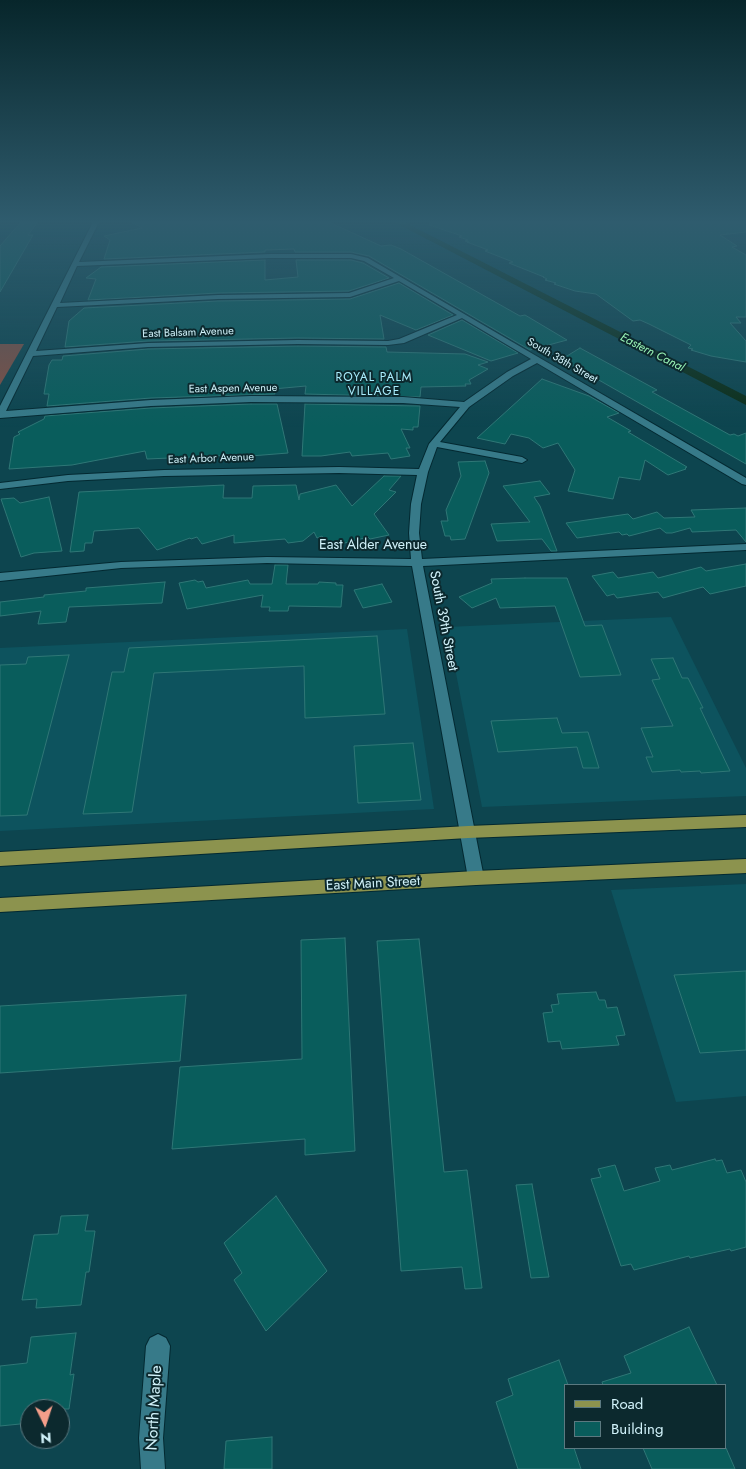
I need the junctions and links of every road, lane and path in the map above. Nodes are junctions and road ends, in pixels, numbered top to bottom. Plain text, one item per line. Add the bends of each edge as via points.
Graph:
1 (62, 291) edge
2 (364, 291) edge
3 (418, 291) edge
4 (55, 305) junction
5 (460, 316) junction
6 (30, 354) junction
7 (538, 359) junction
8 (466, 404) junction
9 (0, 415) edge
10 (434, 444) junction
11 (522, 460) dead end
12 (423, 472) junction
13 (746, 482) edge
14 (0, 486) edge
15 (746, 547) edge
16 (417, 563) junction
17 (0, 577) edge
18 (746, 821) edge
19 (468, 832) junction
20 (0, 859) edge
21 (746, 866) edge
22 (476, 878) junction
23 (0, 905) edge
24 (158, 1346) dead end
25 (153, 1469) edge

1 - 4 street
2 - 4 street via 350,295
3 - 5 street, South 38th Street
4 - 6 street
5 - 6 street, East Balsam Avenue via 401,341 388,343 167,345
5 - 7 street, South 38th Street
6 - 9 street
7 - 8 street, South 39th Street
7 - 13 street, South 38th Street
8 - 9 street, East Aspen Avenue via 403,400 251,399
8 - 10 street, South 39th Street
10 - 11 street
10 - 12 street, South 39th Street
12 - 14 street, East Arbor Avenue via 164,473 68,478
12 - 16 street, South 39th Street via 414,533
15 - 16 street, East Alder Avenue
16 - 17 street, East Alder Avenue via 194,562 121,565
16 - 19 street, South 39th Street
18 - 19 main road
19 - 20 main road
19 - 22 street, South 39th Street
21 - 22 main road, East Main Street
22 - 23 main road, East Main Street
24 - 25 street, North Maple via 150,1438

